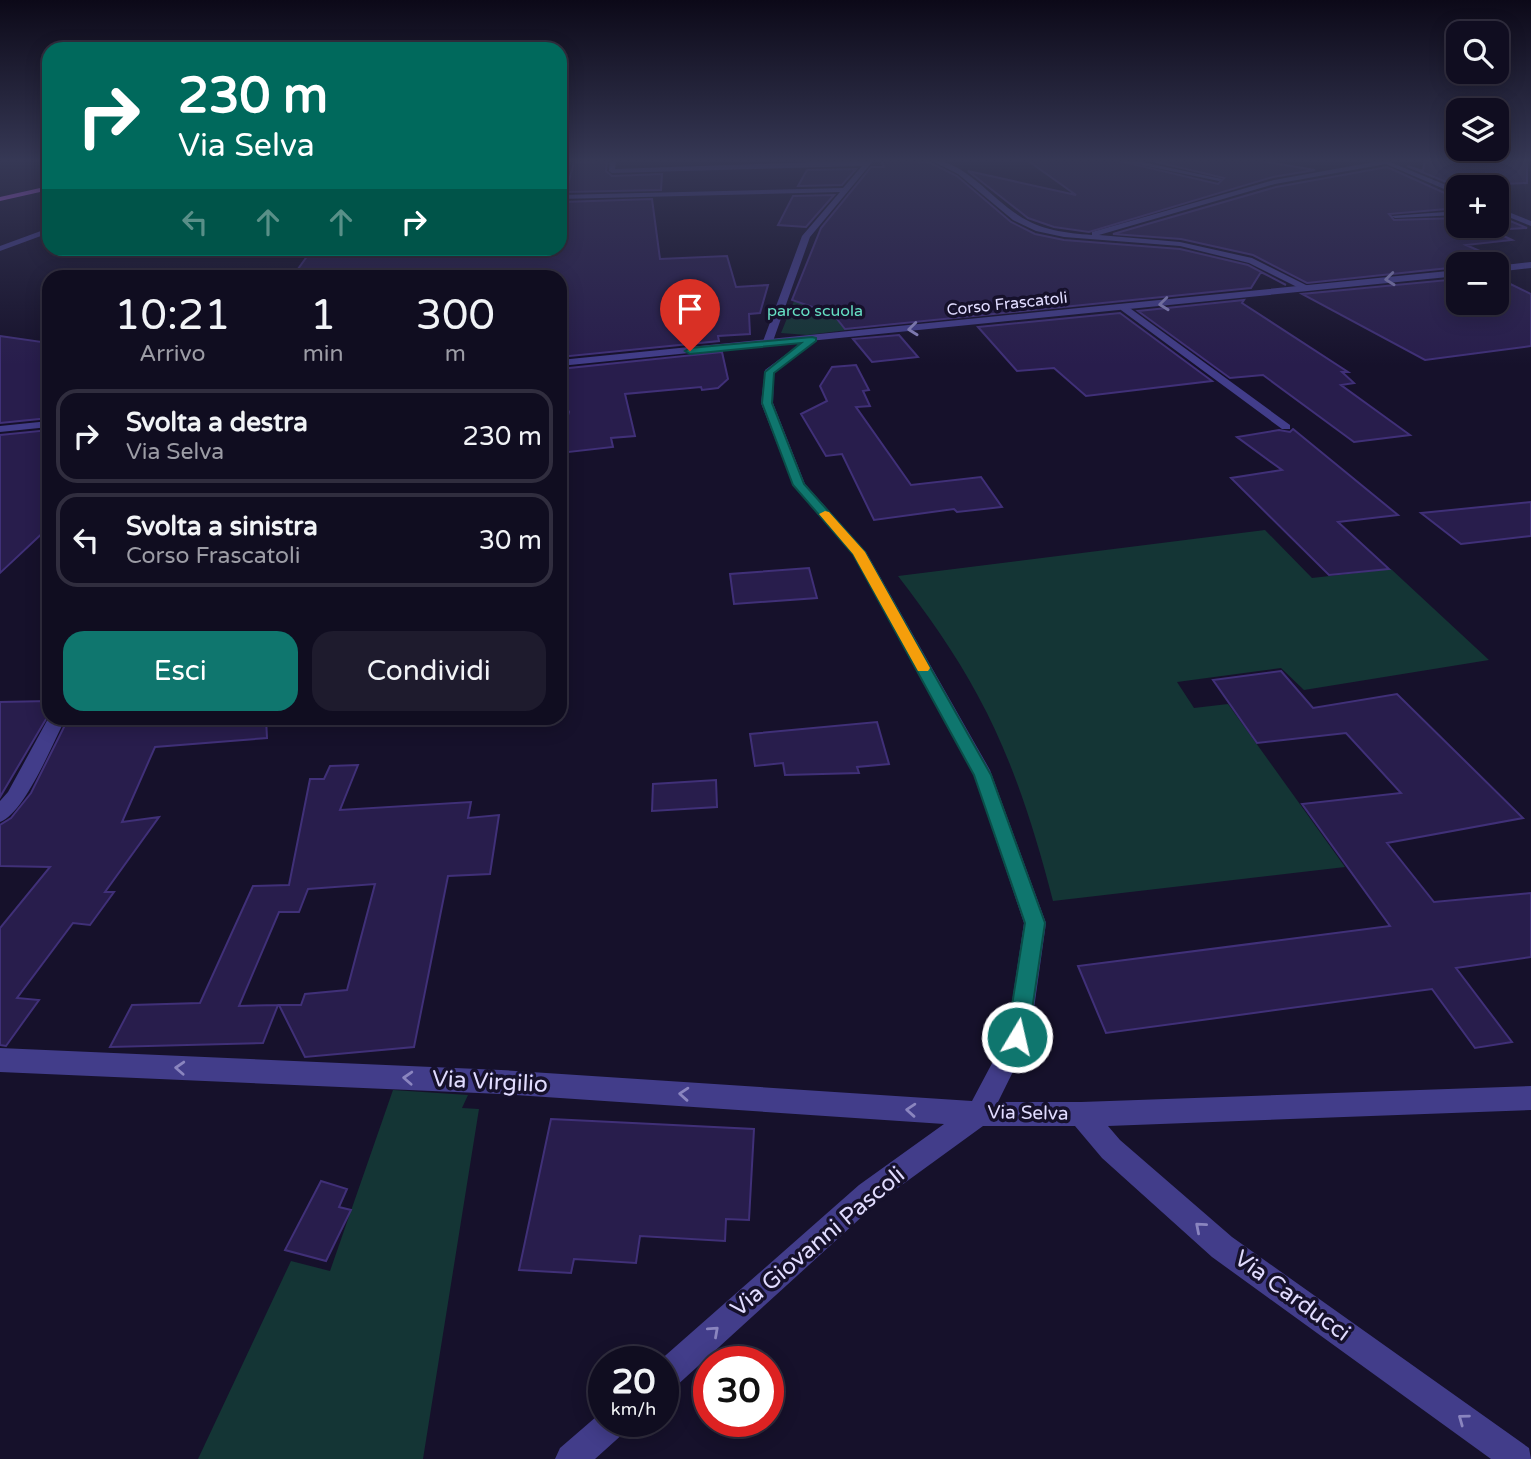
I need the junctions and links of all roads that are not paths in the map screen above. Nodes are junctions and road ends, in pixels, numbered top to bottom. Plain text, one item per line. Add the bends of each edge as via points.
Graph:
1 (813, 228) edge
2 (1039, 228) edge
3 (1113, 228) edge
4 (42, 233) edge
5 (1083, 237) junction
6 (0, 249) edge
7 (1531, 265) edge
8 (1509, 268) edge
9 (1446, 274) edge
10 (1305, 288) junction
11 (1124, 308) junction
12 (816, 339) junction
13 (767, 344) junction
14 (567, 362) edge
15 (42, 425) edge
16 (1286, 427) dead end
17 (0, 429) edge
18 (53, 725) edge
19 (0, 814) edge
20 (0, 1060) edge
21 (1531, 1098) edge
22 (979, 1114) junction
23 (1082, 1114) junction
24 (679, 1363) edge
25 (596, 1437) edge
26 (571, 1459) edge
27 (1518, 1459) edge

1 - 13 street
2 - 5 street
3 - 5 street
4 - 6 street
5 - 10 street via 1158,241 1224,254 1261,265
7 - 8 street
9 -> 10 street, Corso Frascatoli
10 -> 11 street, Corso Frascatoli
11 -> 12 street, Corso Frascatoli
11 - 16 street
12 - 13 street, Corso Frascatoli
12 - 22 street, Via Selva via 769,372 771,415 799,485 859,552 983,775 1035,923 1017,1037
13 - 14 street, Corso Frascatoli
15 - 17 street
18 - 19 street via 15,797
22 -> 20 street, Via Virgilio via 501,1082
21 - 23 street, Via Selva
22 - 23 street, Via Selva
24 -> 22 street, Via Giovanni Pascoli via 868,1194
27 -> 23 street, Via Carducci via 1222,1247 1111,1149
25 - 26 street

